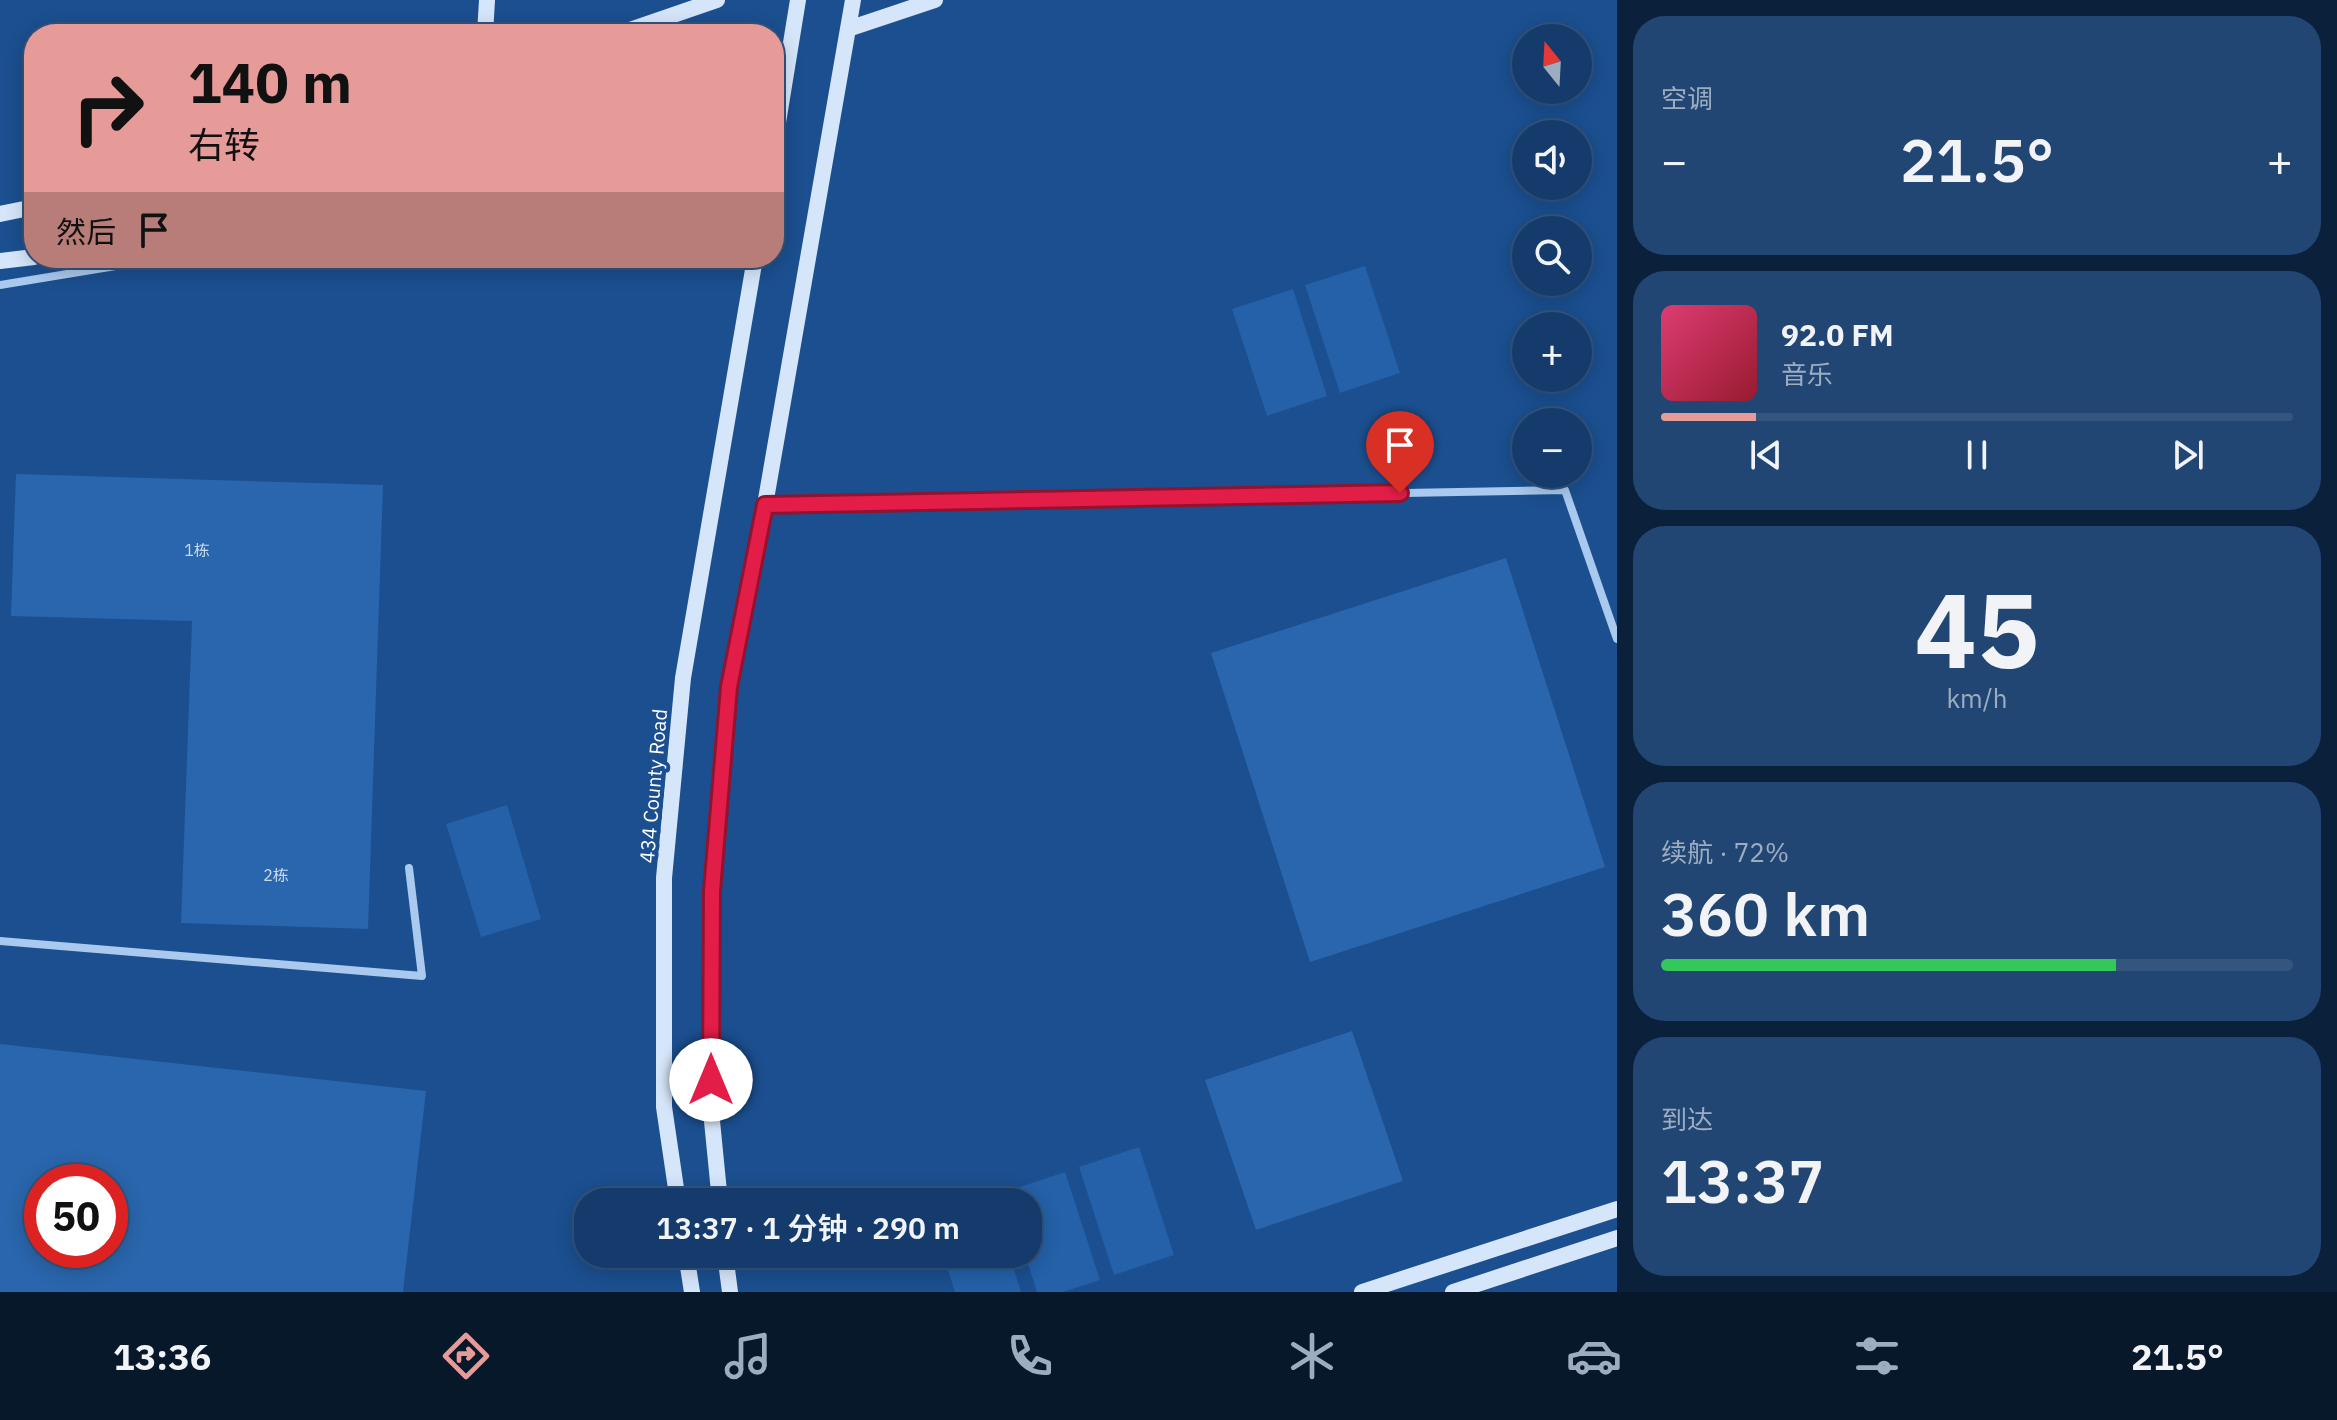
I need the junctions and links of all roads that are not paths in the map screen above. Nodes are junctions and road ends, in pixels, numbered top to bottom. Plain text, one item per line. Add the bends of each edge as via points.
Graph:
1 (487, 0) edge
2 (717, 0) edge
3 (798, 0) edge
4 (853, 0) edge
5 (935, 0) edge
6 (486, 24) edge
7 (647, 24) edge
8 (848, 29) junction
9 (792, 42) junction
10 (784, 45) edge
11 (784, 89) edge
12 (24, 258) edge
13 (0, 261) edge
14 (103, 268) edge
15 (753, 268) edge
16 (0, 285) edge
17 (765, 505) junction
18 (1617, 639) edge
19 (409, 868) dead end
20 (0, 941) edge
21 (676, 1188) edge
22 (719, 1188) edge
23 (1617, 1209) edge
24 (1617, 1238) edge
25 (688, 1268) edge
26 (727, 1268) edge
27 (692, 1292) edge
28 (730, 1292) edge
29 (1362, 1292) edge
30 (1453, 1292) edge

1 - 6 main road
2 - 7 main road
3 - 9 main road
4 - 8 main road
5 - 8 main road
8 - 17 main road
9 - 10 main road
9 - 11 main road
12 - 13 main road
14 - 16 street
15 - 21 main road, 434 County Road via 683,678 664,878 664,1107
17 - 18 street via 1565,490
17 - 22 main road via 729,687 712,891 711,1111
19 - 20 street via 422,976
23 - 29 main road
24 - 30 main road
25 - 27 main road
26 - 28 main road

